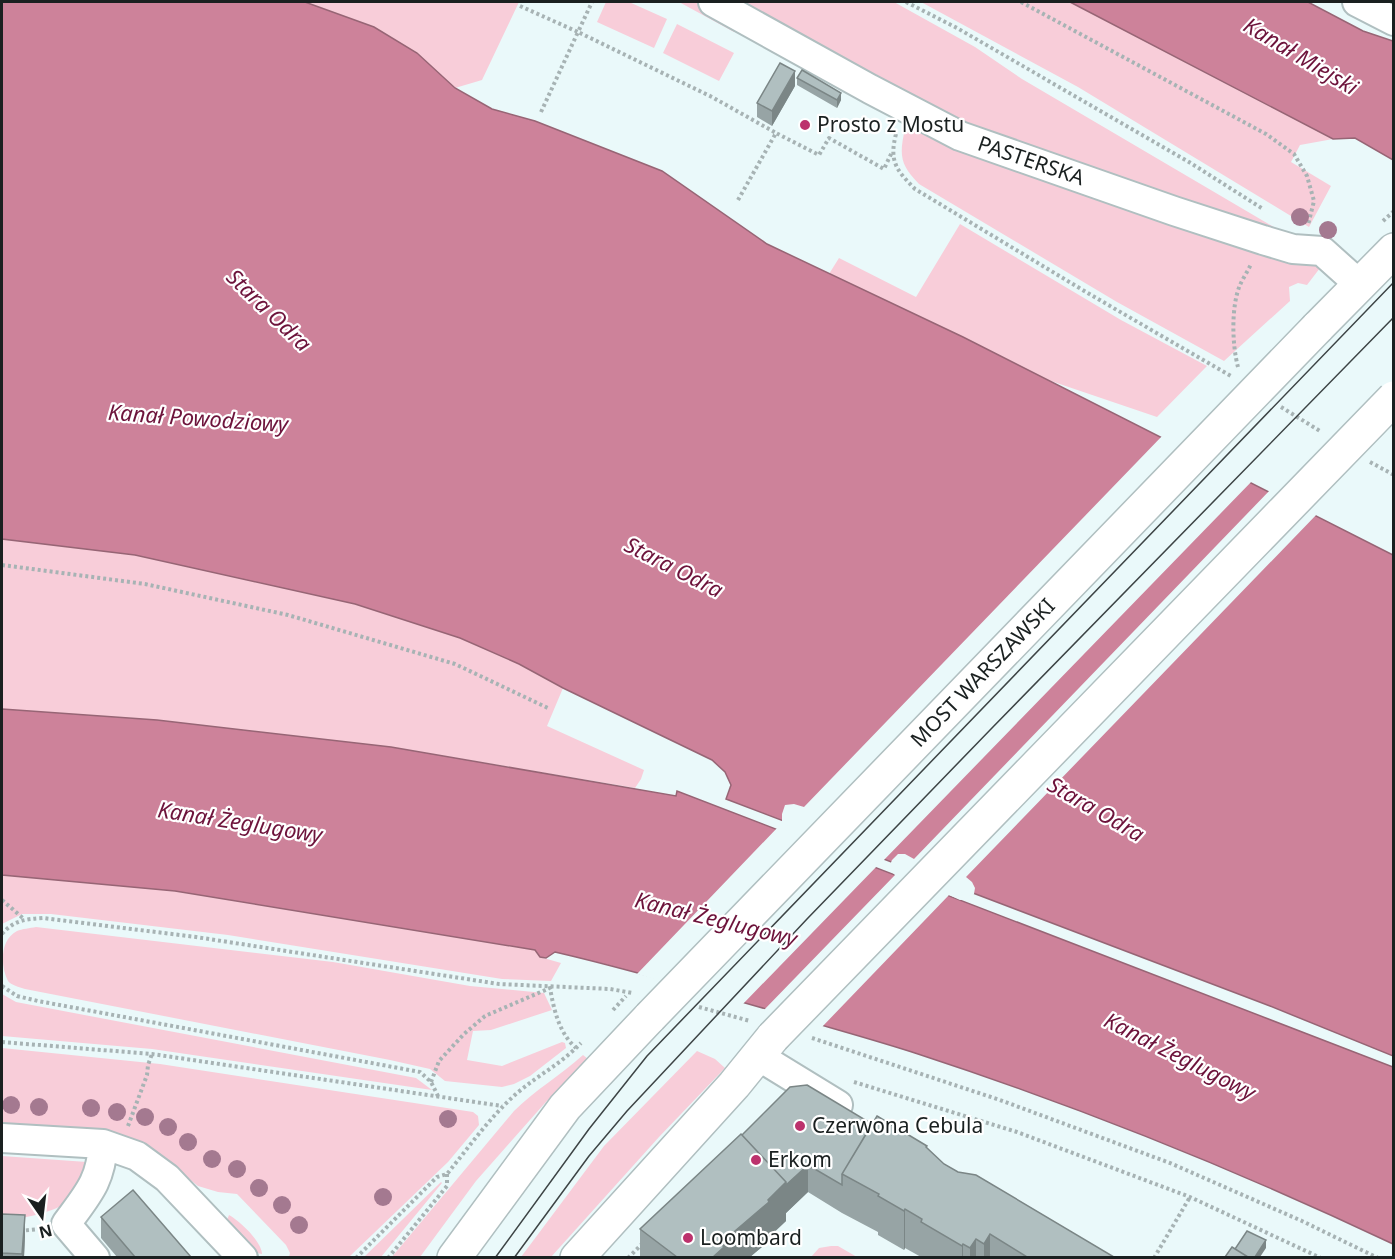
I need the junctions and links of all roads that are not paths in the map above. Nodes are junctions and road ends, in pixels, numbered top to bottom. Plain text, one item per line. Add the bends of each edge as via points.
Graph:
1 (712, 2) edge
2 (1357, 2) edge
3 (1394, 21) edge
4 (1394, 250) edge
5 (1360, 285) junction
6 (1394, 398) edge
7 (774, 1038) junction
8 (856, 1116) edge
9 (2, 1138) edge
10 (111, 1147) junction
11 (95, 1257) edge
12 (243, 1257) edge
13 (454, 1257) edge
14 (577, 1257) edge

1 - 5 street, PASTERSKA via 960,136 1293,249 1313,245
2 - 3 street
4 - 5 main road, MOST WARSZAWSKI
5 - 13 main road, MOST WARSZAWSKI, bridge via 646,1006
6 - 7 main road, bridge
7 - 8 street
7 - 14 main road
9 - 10 street
10 - 11 street via 95,1184 66,1224
10 - 12 street via 137,1156 167,1178

